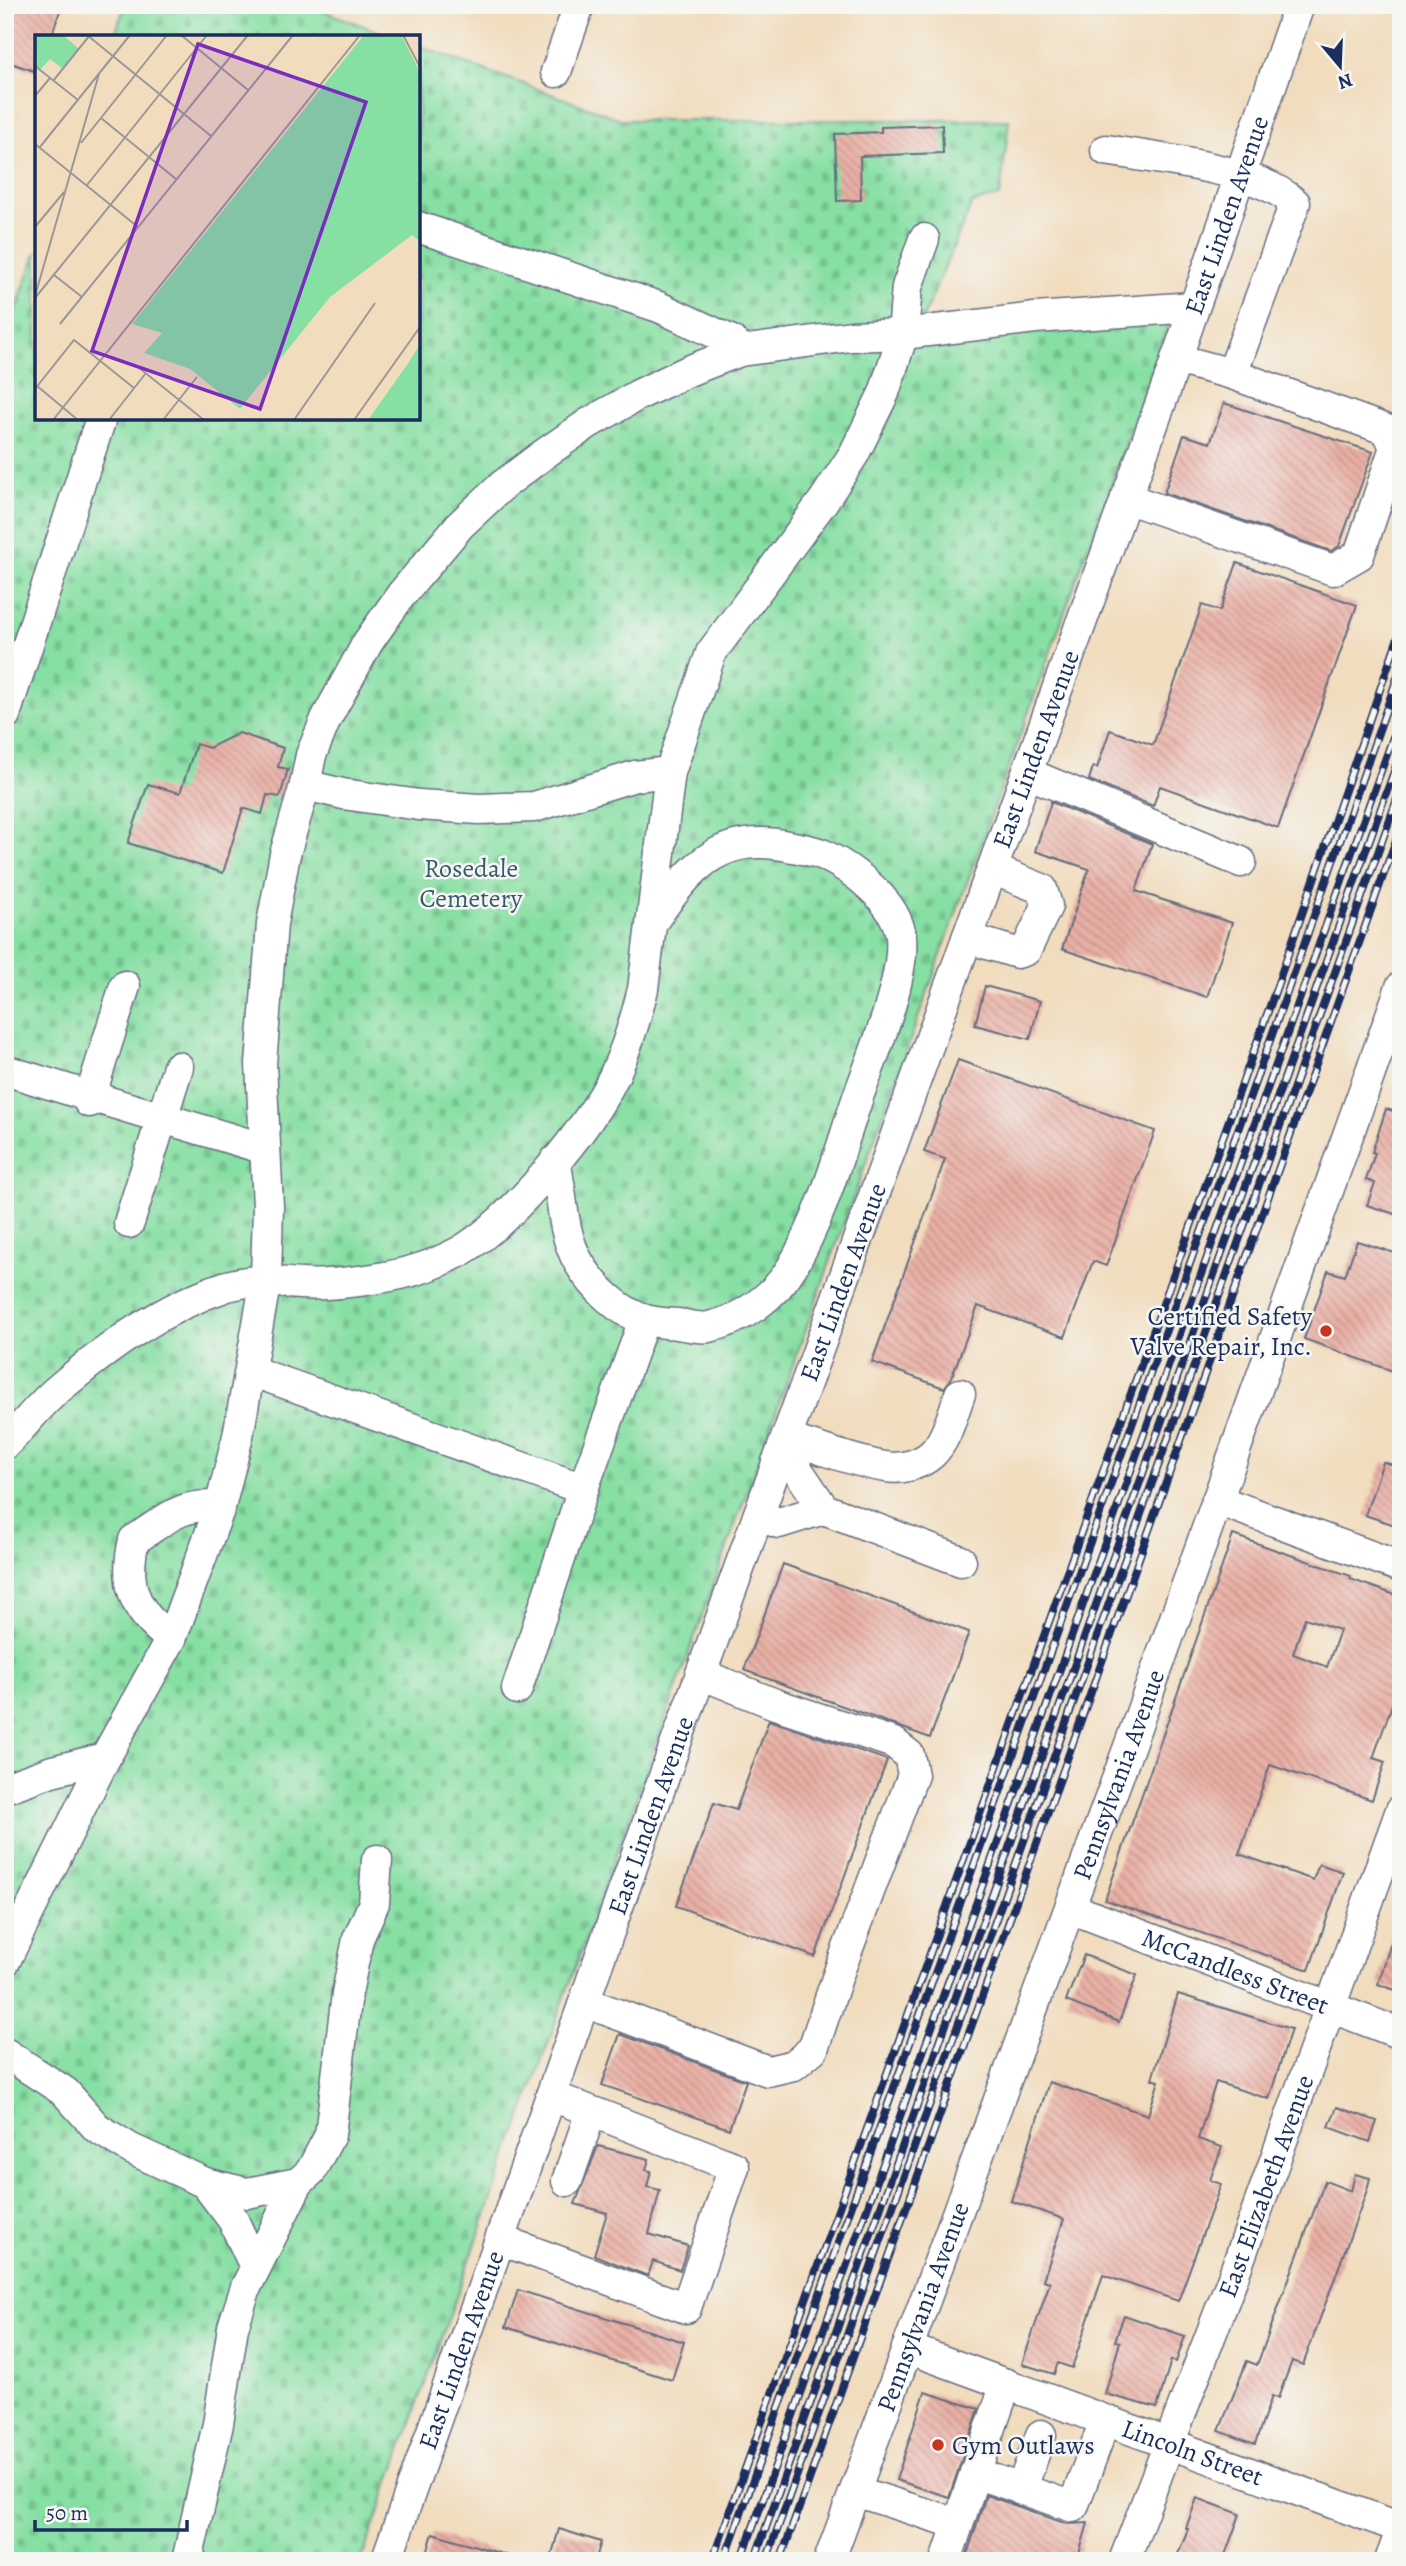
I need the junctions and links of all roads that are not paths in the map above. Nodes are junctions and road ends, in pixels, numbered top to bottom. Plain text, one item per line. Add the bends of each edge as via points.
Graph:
1 (579, 5) edge
2 (1299, 5) edge
3 (555, 72) dead end
4 (1106, 149) dead end
5 (1240, 174) junction
6 (420, 228) edge
7 (924, 239) dead end
8 (1194, 307) junction
9 (903, 334) junction
10 (740, 351) junction
11 (1176, 359) junction
12 (1232, 374) junction
13 (100, 420) edge
14 (1126, 498) junction
15 (5, 715) edge
16 (670, 772) junction
17 (1027, 773) junction
18 (305, 785) junction
19 (1241, 862) dead end
20 (992, 869) junction
21 (653, 922) junction
22 (967, 938) junction
23 (125, 986) dead end
24 (1401, 987) edge
25 (1390, 1051) edge
26 (177, 1067) dead end
27 (5, 1070) edge
28 (91, 1095) junction
29 (161, 1118) junction
30 (265, 1149) junction
31 (555, 1161) junction
32 (129, 1223) dead end
33 (266, 1279) junction
34 (644, 1320) junction
35 (251, 1371) junction
36 (960, 1394) dead end
37 (10, 1430) edge
38 (782, 1450) junction
39 (583, 1489) junction
40 (1217, 1500) junction
41 (220, 1507) junction
42 (824, 1509) junction
43 (758, 1516) junction
44 (961, 1562) dead end
45 (1401, 1567) edge
46 (171, 1639) junction
47 (701, 1674) junction
48 (517, 1689) dead end
49 (105, 1758) junction
50 (5, 1788) edge
51 (1401, 1810) edge
52 (377, 1860) dead end
53 (1070, 1908) junction
54 (5, 1961) edge
55 (585, 2002) junction
56 (1329, 2008) junction
57 (1401, 2034) edge
58 (5, 2053) edge
59 (552, 2096) junction
60 (591, 2112) junction
61 (566, 2181) dead end
62 (205, 2183) junction
63 (298, 2183) junction
64 (501, 2240) junction
65 (255, 2267) junction
66 (907, 2348) junction
67 (1006, 2384) junction
68 (1105, 2421) junction
69 (1041, 2435) dead end
70 (1168, 2444) junction
71 (975, 2473) junction
72 (1021, 2490) junction
73 (855, 2491) junction
74 (958, 2524) junction
75 (1401, 2530) edge
76 (187, 2561) edge
77 (386, 2561) edge
78 (829, 2561) edge
79 (946, 2561) edge
80 (1124, 2561) edge
81 (1390, 2561) edge

1 - 3 street
2 - 5 street, East Linden Avenue
4 - 5 street
5 - 8 street, East Linden Avenue
5 - 12 street via 1285,194 1294,203
6 - 10 street via 659,307 732,341
7 - 9 street via 907,287
8 - 9 street via 1048,317
8 - 11 street, East Linden Avenue
9 - 10 street
9 - 16 street via 884,393 854,454 711,653
10 - 18 street via 638,394 589,423 503,485 460,525 368,642 326,719
11 - 12 street
11 - 14 street, East Linden Avenue
12 - 14 street via 1387,429 1395,447 1359,555 1333,570
13 - 15 street
14 - 17 street, East Linden Avenue
16 - 18 street via 635,776 534,807 479,809 419,806
16 - 21 street
17 - 19 street
17 - 20 street, East Linden Avenue
18 - 30 street via 272,923 261,1064
20 - 22 street, East Linden Avenue
20 - 22 street via 1042,889 1047,906 1026,950 1017,953
21 - 31 street via 643,989 615,1075
21 - 34 street via 674,891 705,859 738,845 768,841 823,855 875,889 901,936 898,980 827,1195 792,1267 745,1315 707,1327
22 - 38 street, East Linden Avenue
23 - 28 street
24 - 25 street, Pennsylvania Avenue
25 - 40 street, Pennsylvania Avenue
26 - 29 street
27 - 28 street
28 - 29 street
29 - 30 street
29 - 32 street
30 - 33 street
31 - 33 street via 486,1232 426,1267 344,1282 301,1284
31 - 34 street via 570,1246 581,1266 611,1301
33 - 35 street
33 - 37 street via 229,1286 177,1306 133,1332
34 - 39 street
35 - 39 street
35 - 41 street
36 - 38 street via 934,1453 907,1467 888,1468
38 - 42 street
38 - 43 street, East Linden Avenue
39 - 48 street
40 - 45 street
40 - 53 street, Pennsylvania Avenue
41 - 46 street
41 - 46 street via 183,1508 134,1540 131,1591 150,1623
42 - 43 street via 779,1523
42 - 44 street
43 - 47 street, East Linden Avenue
46 - 49 street
47 - 55 street, East Linden Avenue
47 - 55 street via 894,1743 909,1755 913,1774 813,2049 794,2065 768,2071
49 - 50 street
49 - 54 street
51 - 56 street, East Elizabeth Avenue
52 - 63 street via 374,1903 358,1940 347,1993 330,2135 311,2171
53 - 56 street, McCandless Street
53 - 66 street, Pennsylvania Avenue
55 - 59 street, East Linden Avenue
56 - 57 street, McCandless Street
56 - 70 street, East Elizabeth Avenue
58 - 62 street via 65,2092 97,2128
59 - 60 street
59 - 64 street, East Linden Avenue
60 - 61 street
60 - 64 street via 734,2167 686,2308
62 - 63 street via 247,2193
62 - 65 street via 233,2220
63 - 65 street
64 - 77 street, East Linden Avenue
65 - 76 street via 233,2327 218,2424
66 - 67 street, Lincoln Street
66 - 73 street, Pennsylvania Avenue
67 - 68 street, Lincoln Street
67 - 71 street
68 - 70 street, Lincoln Street
68 - 72 street via 1073,2507
69 - 72 street
70 - 75 street, Lincoln Street
70 - 80 street, East Elizabeth Avenue
71 - 72 street
71 - 74 street
73 - 74 street
73 - 78 street, Pennsylvania Avenue
74 - 79 street
75 - 81 street

